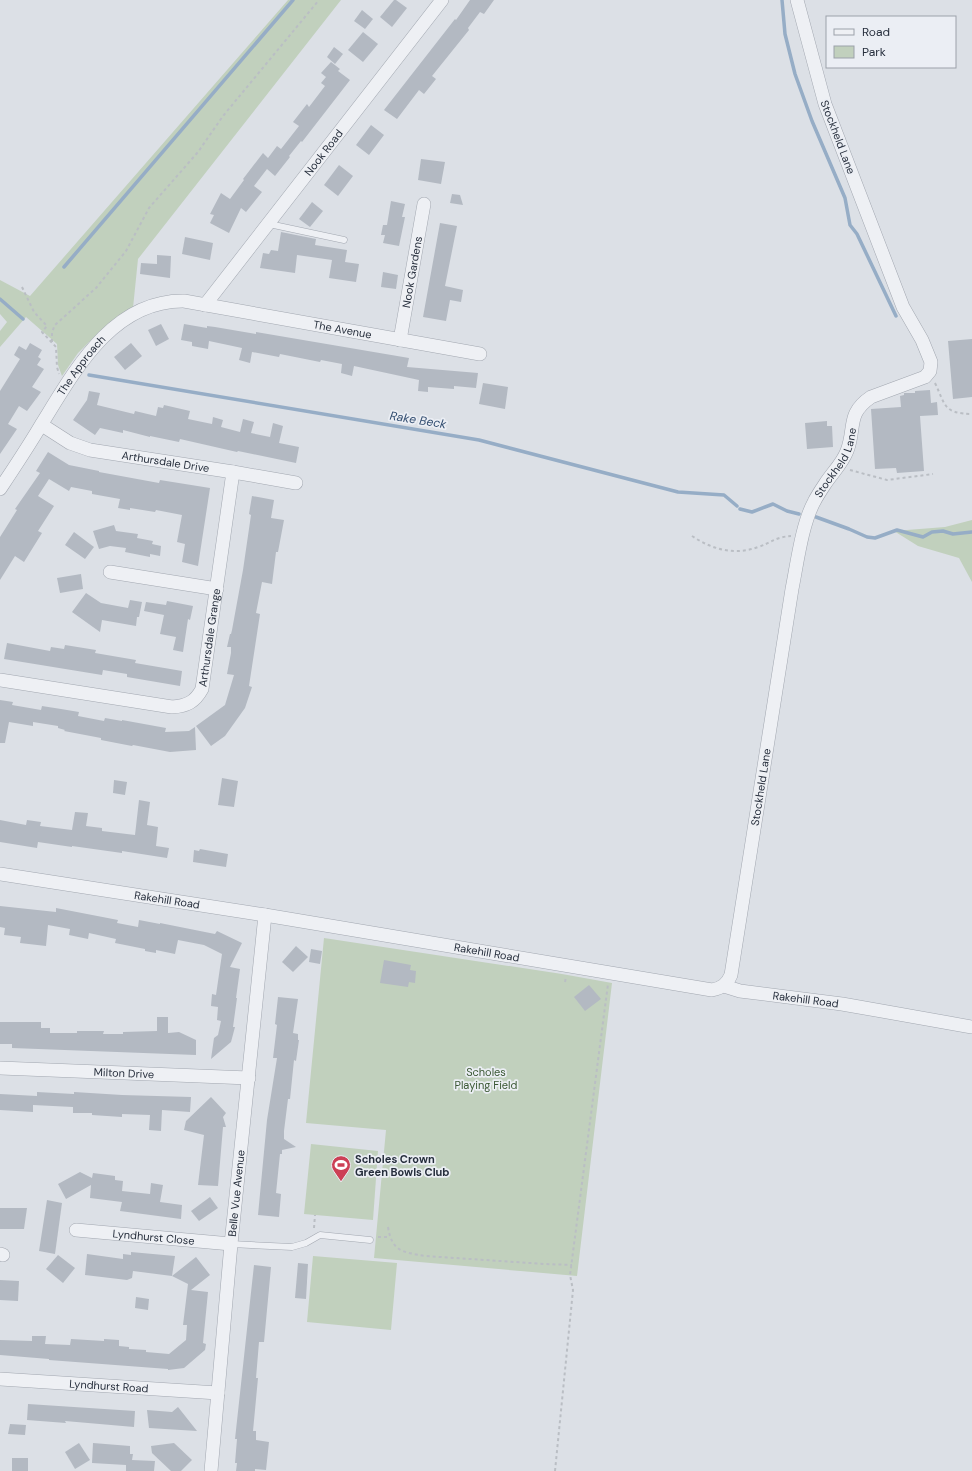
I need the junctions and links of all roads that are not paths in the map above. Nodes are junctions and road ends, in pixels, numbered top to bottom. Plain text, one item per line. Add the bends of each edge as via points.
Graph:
1 (442, 0) edge
2 (797, 0) edge
3 (424, 204) dead end
4 (269, 224) junction
5 (344, 240) dead end
6 (205, 305) junction
7 (400, 340) junction
8 (480, 354) dead end
9 (42, 425) junction
10 (233, 472) junction
11 (296, 483) dead end
12 (0, 489) edge
13 (110, 572) dead end
14 (217, 589) junction
15 (0, 680) edge
16 (0, 874) edge
17 (266, 915) junction
18 (724, 986) junction
19 (972, 1027) edge
20 (0, 1068) edge
21 (248, 1078) junction
22 (76, 1230) dead end
23 (370, 1240) dead end
24 (231, 1244) junction
25 (0, 1379) edge
26 (218, 1393) junction
27 (211, 1471) edge

1 - 4 street, Nook Road
2 - 18 street, Stockheld Lane via 825,104 903,307 931,362 930,371 925,377 870,397 864,402 854,416 851,437 840,466 825,483 805,525 792,589 731,975
3 - 7 street, Nook Gardens
4 - 5 lane
4 - 6 street, Nook Road
6 - 7 street, The Avenue
6 - 9 street, The Approach via 169,301 136,313 95,345 66,384
7 - 8 street, The Avenue
9 - 10 street, Arthursdale Drive via 70,444 90,450
9 - 12 street, The Approach
10 - 11 street, Arthursdale Drive
10 - 14 street, Arthursdale Grange
13 - 14 street
14 - 15 street, Arthursdale Grange via 202,689 197,697 182,707
16 - 17 street, Rakehill Road
17 - 18 street, Rakehill Road via 712,990
17 - 21 street, Belle Vue Avenue
18 - 19 street, Rakehill Road via 740,991 842,1004
20 - 21 street, Milton Drive
21 - 24 street, Belle Vue Avenue
22 - 24 street, Lyndhurst Close
23 - 24 lane via 320,1235 292,1247
24 - 26 street, Belle Vue Avenue
25 - 26 street, Lyndhurst Road
26 - 27 street, Belle Vue Avenue

